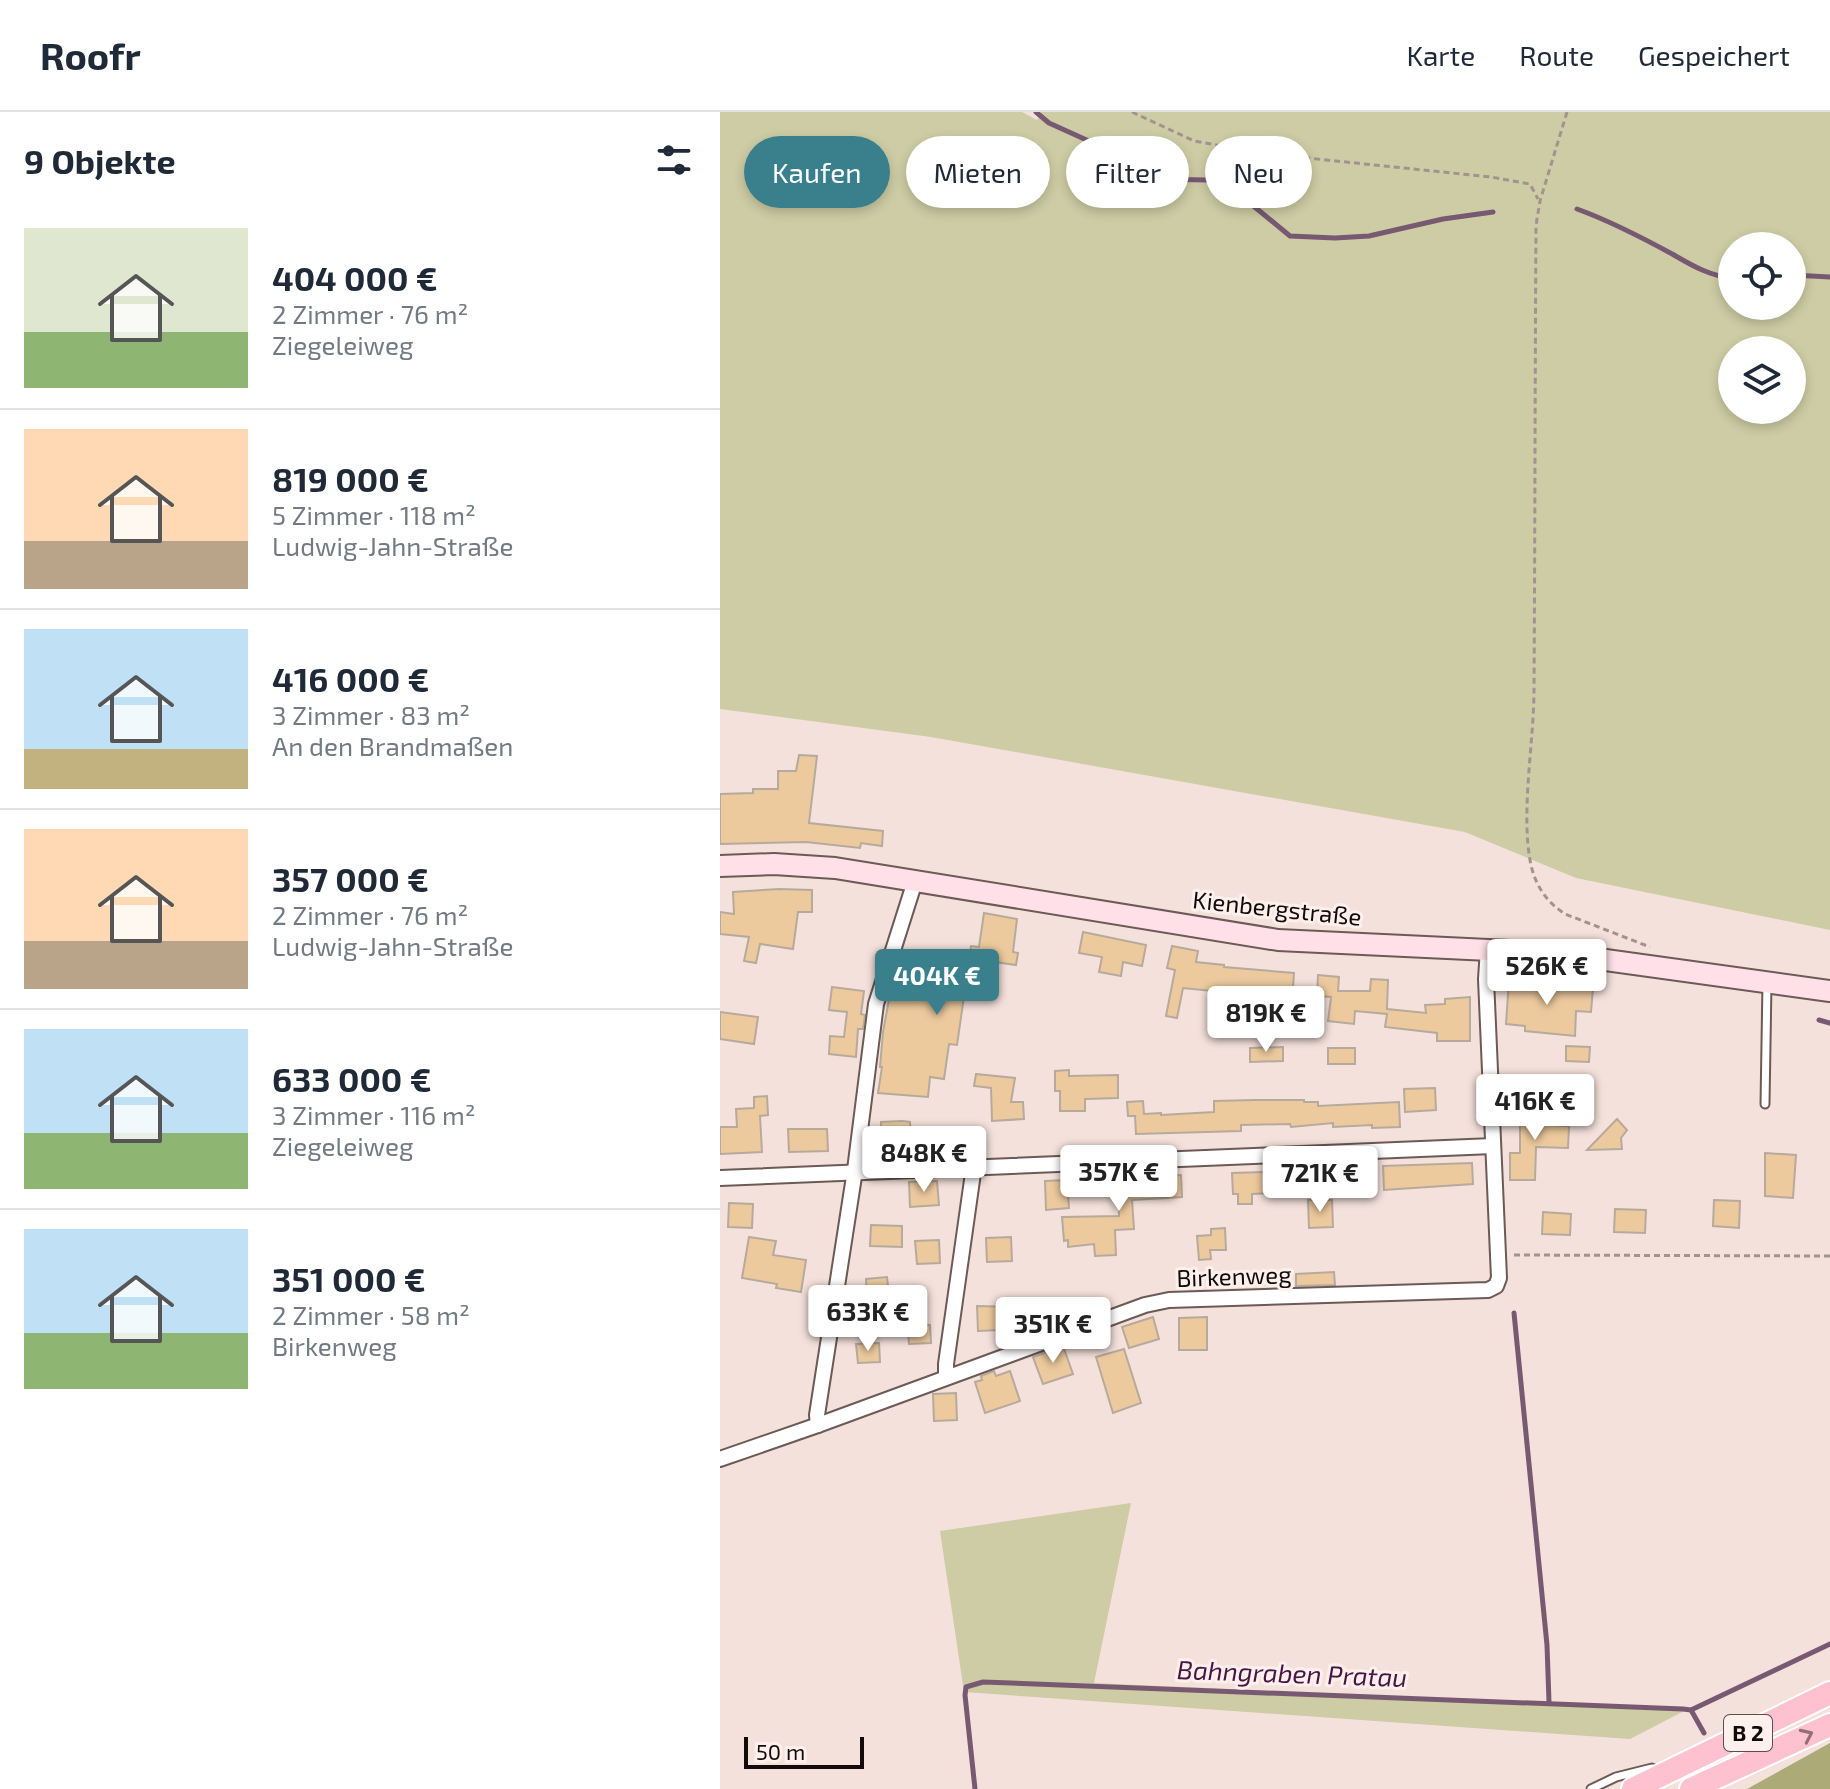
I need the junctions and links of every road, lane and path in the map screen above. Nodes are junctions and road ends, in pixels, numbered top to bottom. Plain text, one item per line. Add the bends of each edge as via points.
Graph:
1 (1132, 112) edge
2 (1567, 112) edge
3 (1540, 201) junction
4 (720, 866) edge
5 (915, 881) junction
6 (1652, 948) dead end
7 (1488, 949) junction
8 (1768, 981) junction
9 (1830, 991) edge
10 (1765, 1104) dead end
11 (1493, 1146) junction
12 (974, 1166) junction
13 (855, 1170) junction
14 (720, 1178) edge
15 (1498, 1255) junction
16 (1830, 1256) edge
17 (946, 1377) junction
18 (818, 1425) junction
19 (720, 1459) edge
20 (1830, 1693) edge
21 (1830, 1725) edge
22 (1666, 1773) junction
23 (1591, 1789) edge
24 (1633, 1789) edge
25 (1691, 1789) edge

1 - 3 path via 1194,141 1268,154 1491,177 1530,184
2 - 3 path
3 - 6 path via 1529,856 1543,895 1554,907
4 - 5 main road, Kienbergstraße via 808,865
5 - 7 main road, Kienbergstraße via 1278,940
5 - 13 street via 876,1004
7 - 8 main road, Kienbergstraße via 1585,956
7 - 11 street
8 - 9 main road, Kienbergstraße
8 - 10 lane
11 - 12 street
11 - 15 street
12 - 13 street
12 - 17 street
13 - 14 street
13 - 18 street
15 - 16 path
15 - 17 street, Birkenweg via 1499,1278 1488,1290 1169,1300
17 - 18 street, Birkenweg
18 - 19 street, Birkenweg
20 - 22 main road, B 2
25 -> 21 main road, B 2
22 - 23 lane via 1652,1768
22 - 24 main road, B 2

